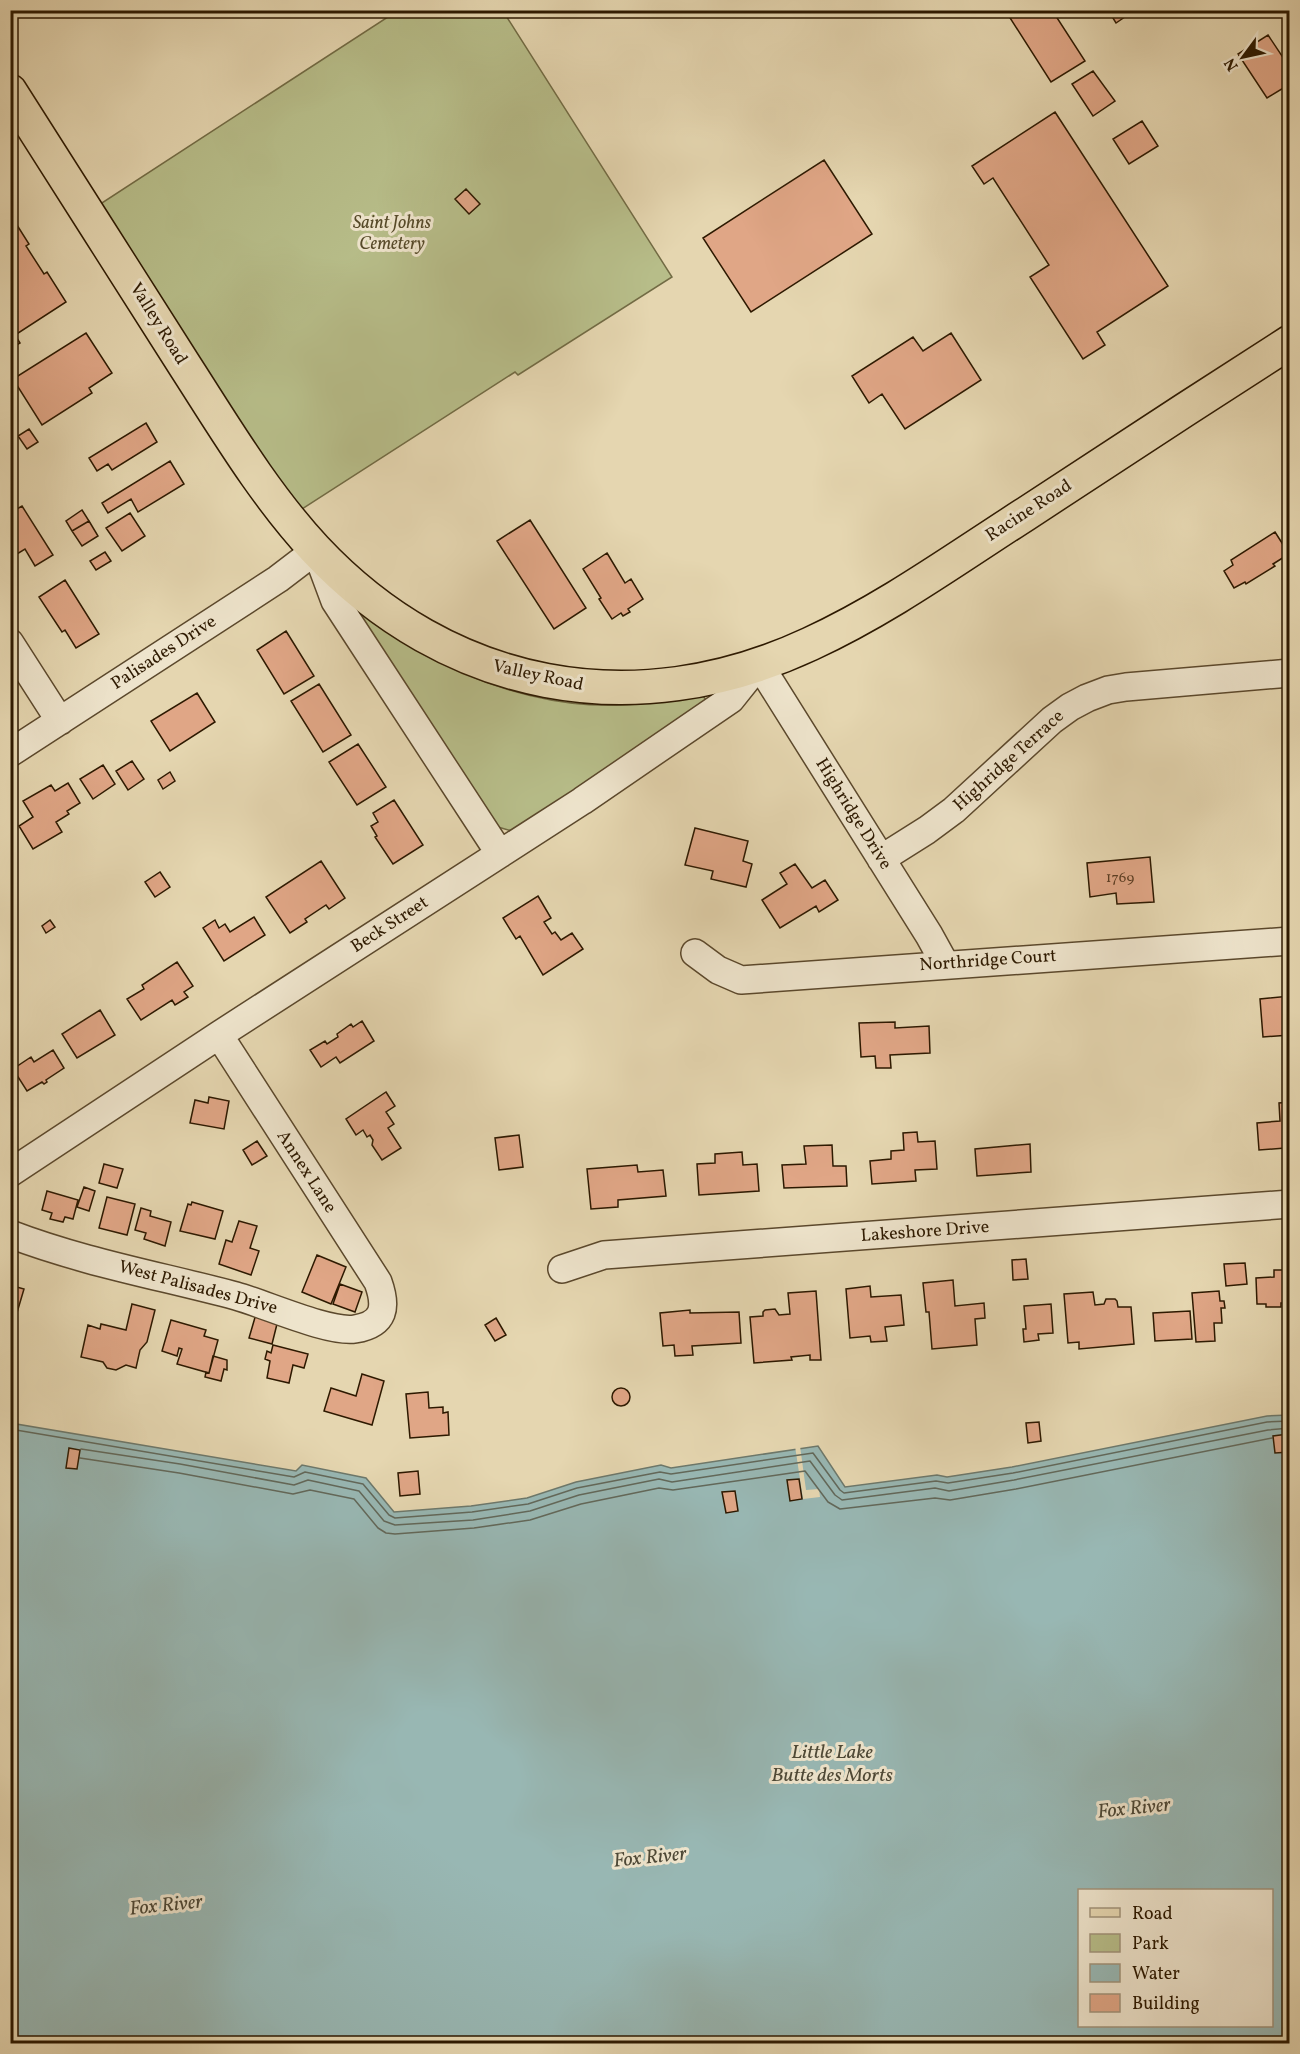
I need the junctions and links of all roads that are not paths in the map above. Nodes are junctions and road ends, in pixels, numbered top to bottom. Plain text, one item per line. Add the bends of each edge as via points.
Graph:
1 (10, 91) edge
2 (1290, 342) edge
3 (315, 550) junction
4 (10, 643) edge
5 (759, 664) junction
6 (1290, 673) edge
7 (60, 721) junction
8 (10, 753) edge
9 (500, 854) junction
10 (881, 859) junction
11 (1290, 941) edge
12 (695, 953) dead end
13 (945, 964) junction
14 (219, 1035) junction
15 (10, 1173) edge
16 (1290, 1204) edge
17 (10, 1234) edge
18 (562, 1269) dead end
19 (382, 1312) joint

1 - 3 main road, Valley Road via 225,428
2 - 5 main road, Racine Road via 909,590 843,628
3 - 5 main road, Valley Road via 374,604 409,627 480,663 519,676 600,688 644,688 723,675
3 - 7 street, Palisades Drive via 278,579
3 - 9 street, Valley Road via 335,601
4 - 7 street
5 - 9 street, Beck Street via 731,699
5 - 10 street, Highridge Drive
6 - 10 street, Highridge Terrace via 1126,687 1087,698 1052,720 954,810
7 - 8 street, Palisades Drive
9 - 14 street, Beck Street
10 - 13 street, Highridge Drive
11 - 13 street, Northridge Court
12 - 13 street, Northridge Court via 718,970 741,980
14 - 15 street, Beck Street
14 - 19 street, Annex Lane via 378,1282 384,1299
16 - 18 street, Lakeshore Drive via 604,1255
17 - 19 street, West Palisades Drive via 343,1330 365,1326

